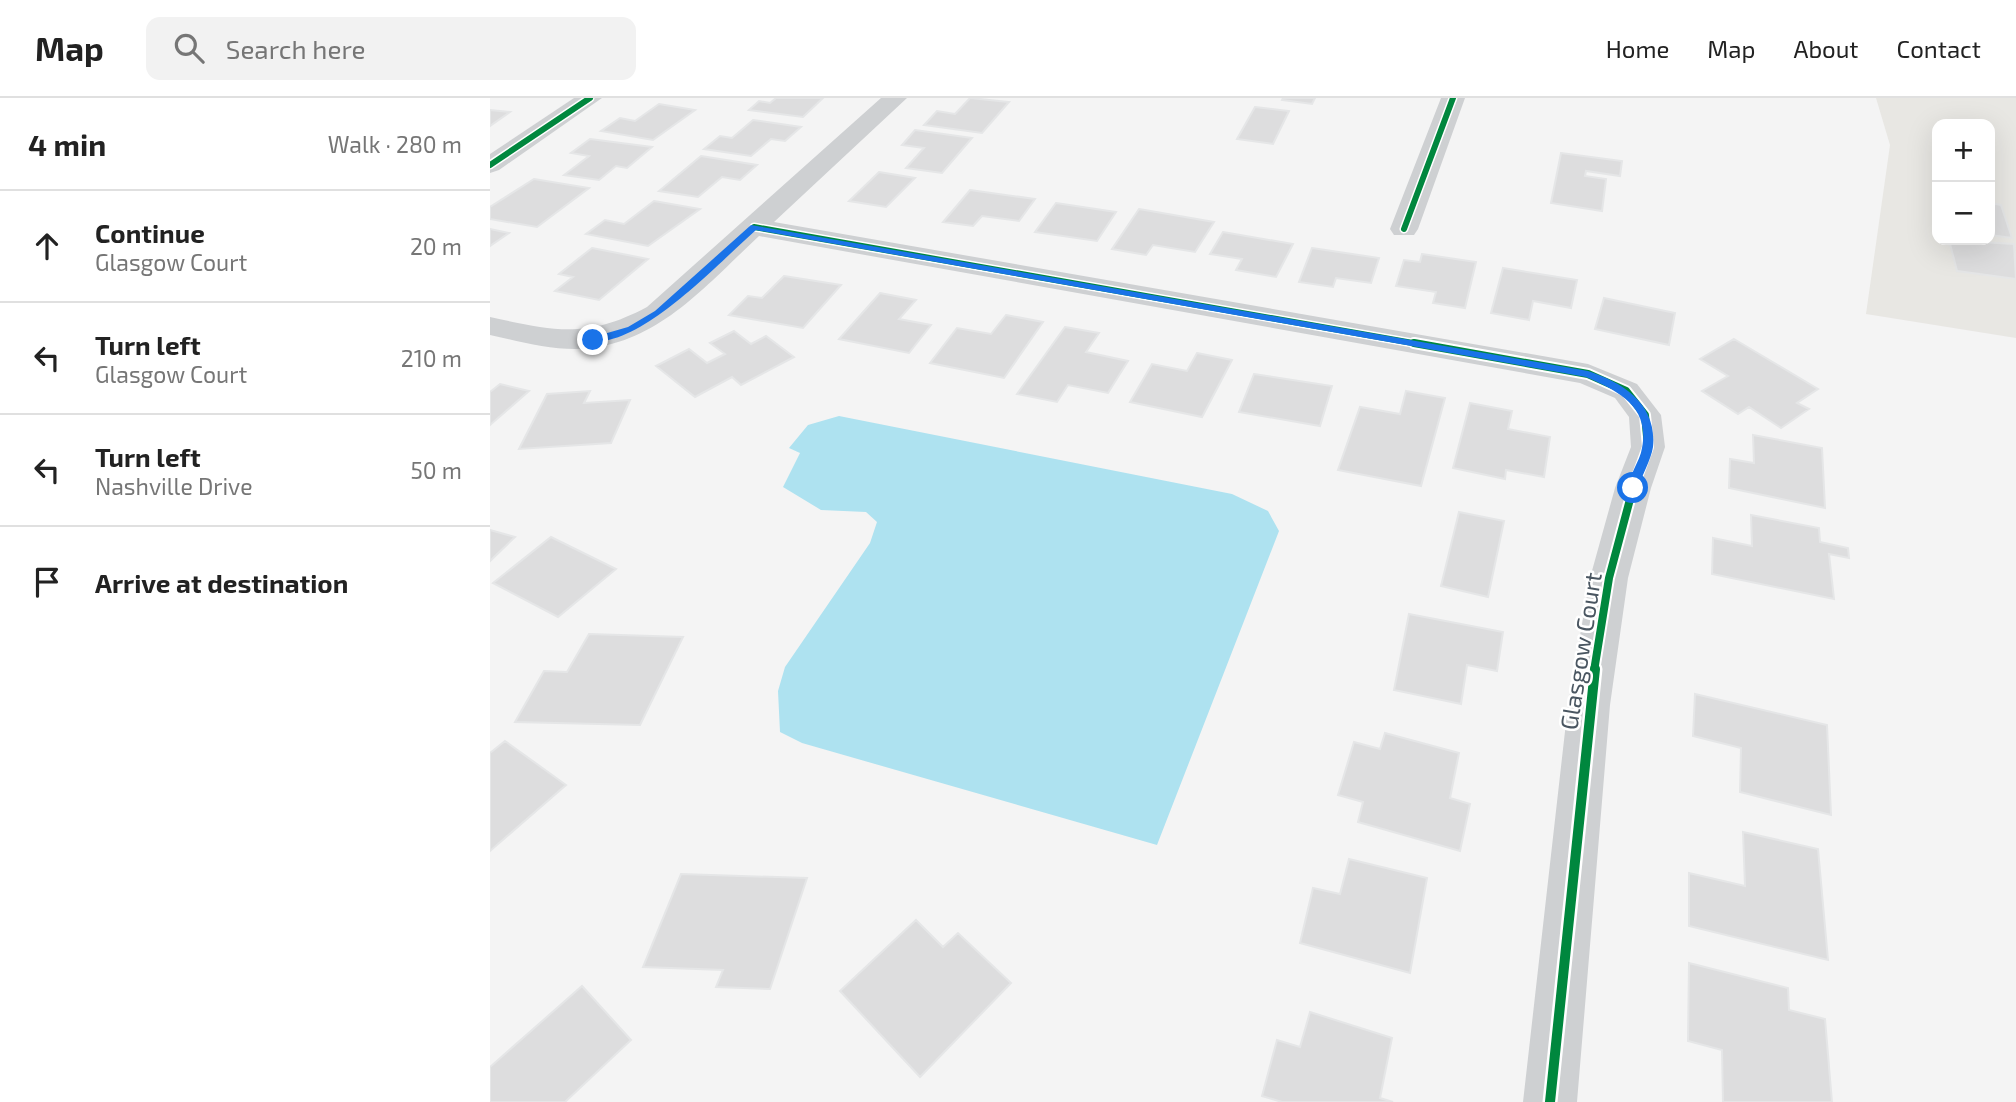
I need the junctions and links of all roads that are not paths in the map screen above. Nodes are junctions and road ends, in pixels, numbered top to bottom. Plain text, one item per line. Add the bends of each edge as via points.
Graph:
1 (590, 98) edge
2 (895, 98) edge
3 (1453, 98) edge
4 (490, 165) edge
5 (754, 227) junction
6 (1404, 229) dead end
7 (490, 326) edge
8 (1550, 1102) edge

1 - 4 street
2 - 5 street
3 - 6 street
5 - 7 street via 658,313 632,329 593,340 552,340
5 - 8 street, Glasgow Court via 1588,374 1626,391 1645,415 1648,447 1609,578 1589,705

